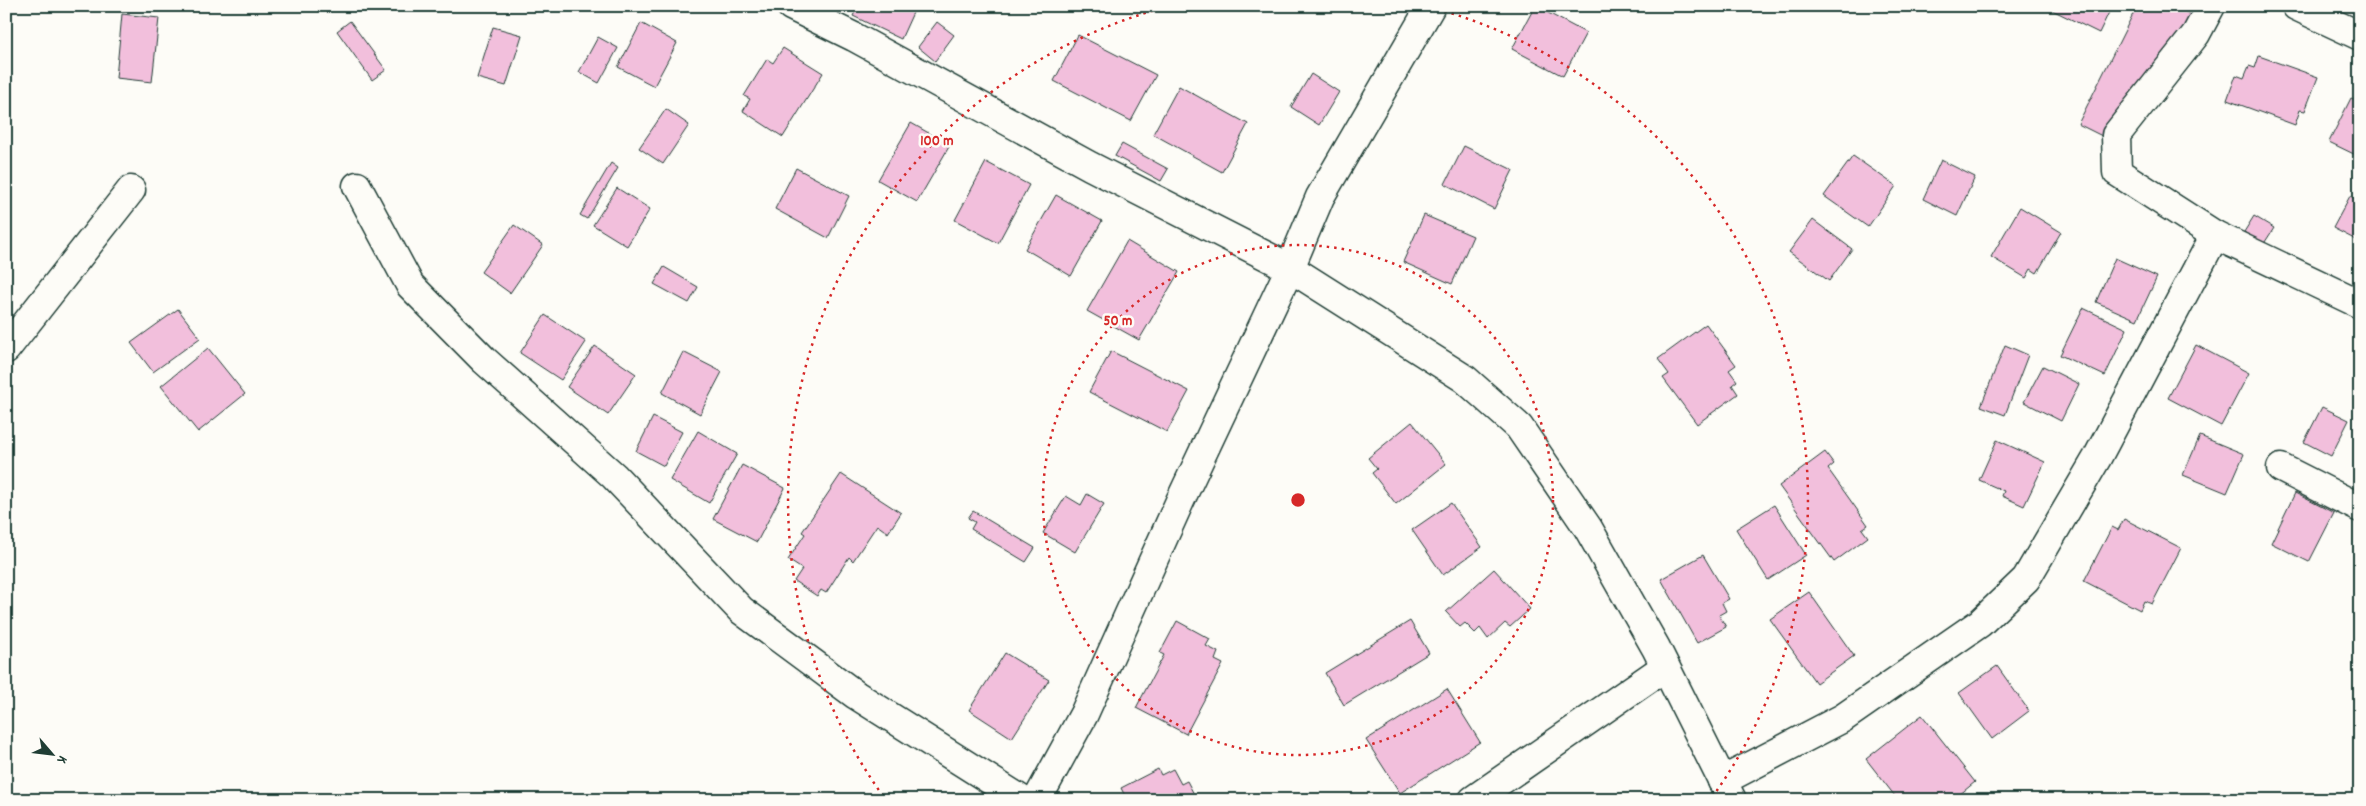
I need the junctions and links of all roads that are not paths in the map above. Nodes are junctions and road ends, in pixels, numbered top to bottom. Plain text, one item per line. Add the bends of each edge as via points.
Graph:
1 (791, 6) edge
2 (1431, 6) edge
3 (2211, 6) edge
4 (2296, 6) edge
5 (2360, 36) edge
6 (356, 186) dead end
7 (131, 190) dead end
8 (2215, 235) junction
9 (1290, 268) junction
10 (2360, 304) edge
11 (6, 349) edge
12 (2280, 468) dead end
13 (2360, 508) edge
14 (1665, 667) junction
15 (1726, 790) edge
16 (1022, 800) edge
17 (1037, 800) edge
18 (1473, 800) edge

1 - 9 street via 1090,166
2 - 9 street via 1320,197
3 - 8 street via 2196,34 2116,135 2117,172
4 - 5 street
6 - 16 street via 410,285 484,360 614,476 741,610 856,695
7 - 11 street
8 - 10 street
8 - 15 street via 2097,458 2026,579 1980,623 1843,718
9 - 14 street via 1465,379 1519,427 1588,528
9 - 17 street via 1084,714
12 - 13 street
14 - 15 street
14 - 18 street

